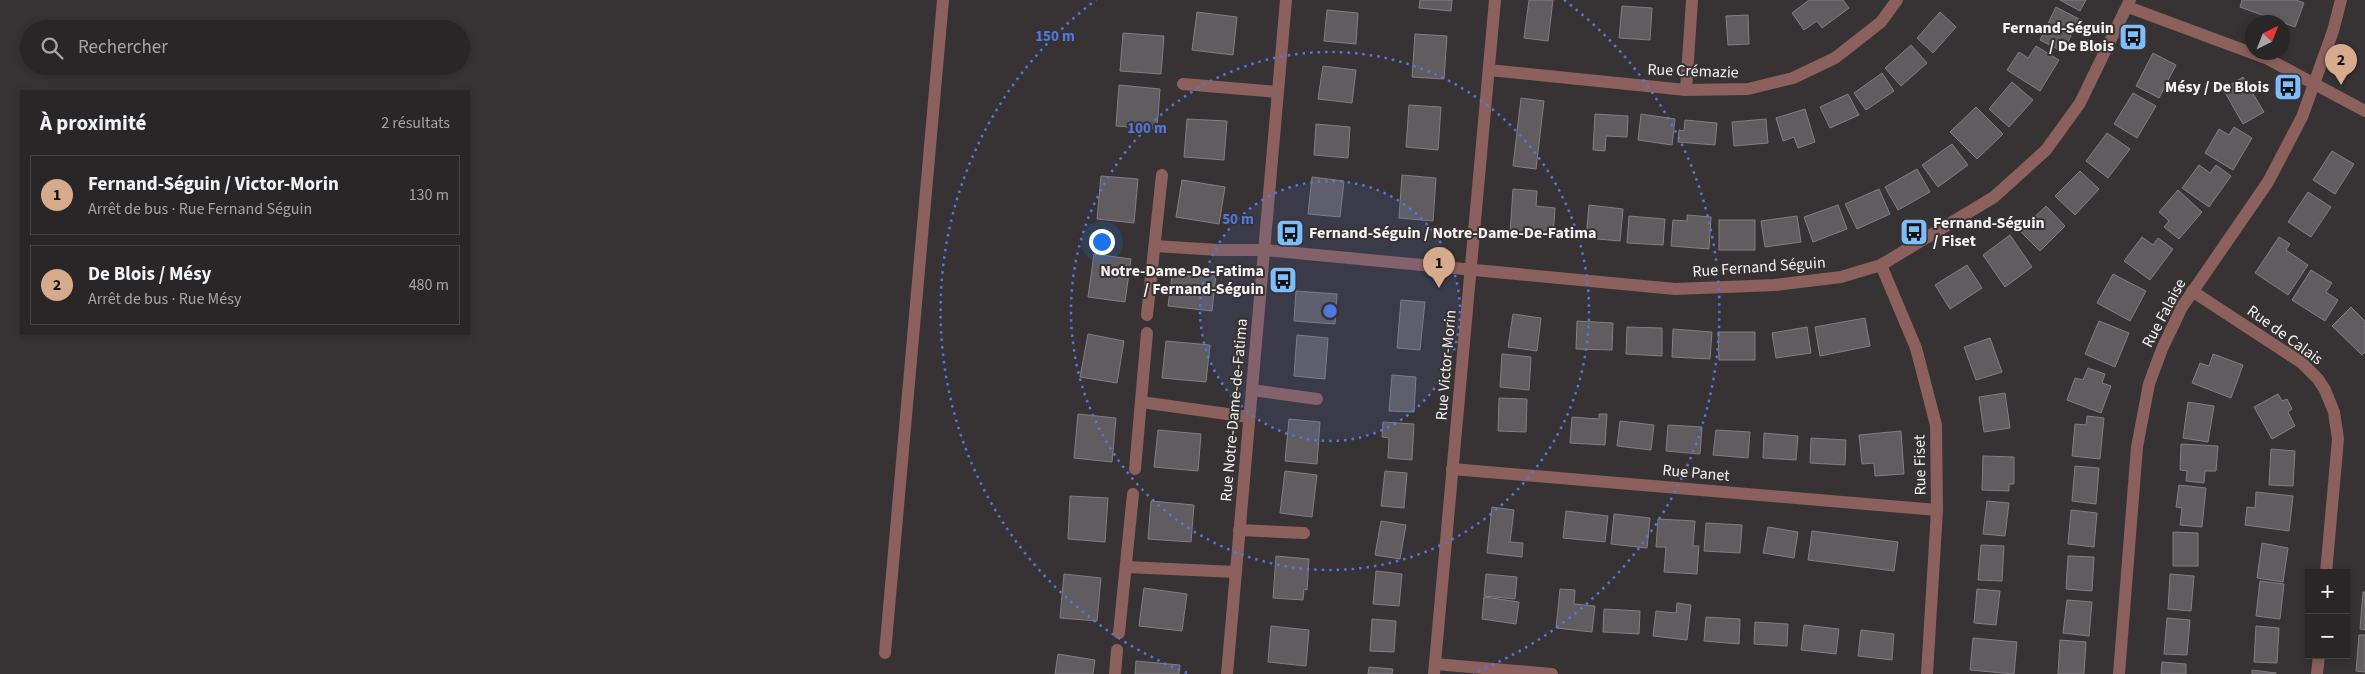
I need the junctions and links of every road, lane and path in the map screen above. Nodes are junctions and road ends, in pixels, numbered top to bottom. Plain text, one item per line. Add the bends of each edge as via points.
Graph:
1 (943, 0) edge
2 (1286, 0) edge
3 (1495, 0) edge
4 (1692, 0) edge
5 (1897, 0) edge
6 (2341, 0) edge
7 (2129, 3) edge
8 (1489, 70) junction
9 (1184, 84) dead end
10 (2315, 84) junction
11 (1686, 90) junction
12 (1278, 92) junction
13 (2365, 111) edge
14 (1162, 175) dead end
15 (1155, 246) junction
16 (1264, 250) junction
17 (1882, 265) junction
18 (1470, 271) junction
19 (2192, 291) junction
20 (1147, 314) dead end
21 (1147, 334) dead end
22 (1252, 390) junction
23 (1317, 399) dead end
24 (1141, 402) junction
25 (1249, 417) junction
26 (1135, 469) dead end
27 (1452, 469) junction
28 (1133, 494) dead end
29 (1937, 510) junction
30 (1239, 530) junction
31 (1304, 533) dead end
32 (1126, 567) junction
33 (2326, 569) edge
34 (1236, 572) junction
35 (1119, 633) dead end
36 (1117, 650) dead end
37 (885, 653) dead end
38 (2319, 659) edge
39 (1434, 669) edge
40 (1115, 674) edge
41 (1227, 674) edge
42 (1552, 674) edge
43 (1927, 674) edge
44 (2119, 674) edge
45 (2317, 674) edge

1 - 37 street
2 - 12 street, Rue Notre-Dame-de-Fatima
3 - 8 street, Rue Victor-Morin
4 - 11 street
5 - 11 street, Rue Crémazie via 1881,22 1836,58 1793,78 1748,89
6 - 10 street, Rue Falaise
7 - 10 street via 2268,59
7 - 17 street, Rue Fernand Séguin via 2080,103 2046,150 1994,197
8 - 11 street, Rue Crémazie
8 - 18 street, Rue Victor-Morin
9 - 12 street
10 - 13 street
10 - 19 street, Rue Falaise via 2302,118 2268,182
12 - 16 street, Rue Notre-Dame-de-Fatima
14 - 15 street
15 - 16 street, Rue Fernand Séguin
15 - 20 street
16 - 18 street, Rue Fernand Séguin
16 - 22 street, Rue Notre-Dame-de-Fatima
17 - 18 street, Rue Fernand Séguin via 1841,276 1775,285 1674,289
17 - 29 street, Rue Fiset via 1916,348 1936,425
18 - 27 street, Rue Victor-Morin
19 - 33 street, Rue de Calais via 2302,363 2325,390 2334,412 2338,439
19 - 44 street, Rue Falaise via 2159,357 2140,427
21 - 24 street
22 - 23 street
22 - 25 street, Rue Notre-Dame-de-Fatima
24 - 25 street
24 - 26 street
25 - 30 street, Rue Notre-Dame-de-Fatima
27 - 29 street, Rue Panet
27 - 39 street, Rue Victor-Morin
28 - 32 street
29 - 43 street, Rue Fiset
30 - 31 street
30 - 34 street, Rue Notre-Dame-de-Fatima
32 - 34 street
32 - 35 street
34 - 41 street, Rue Notre-Dame-de-Fatima
36 - 40 street
38 - 45 street
39 - 42 street

